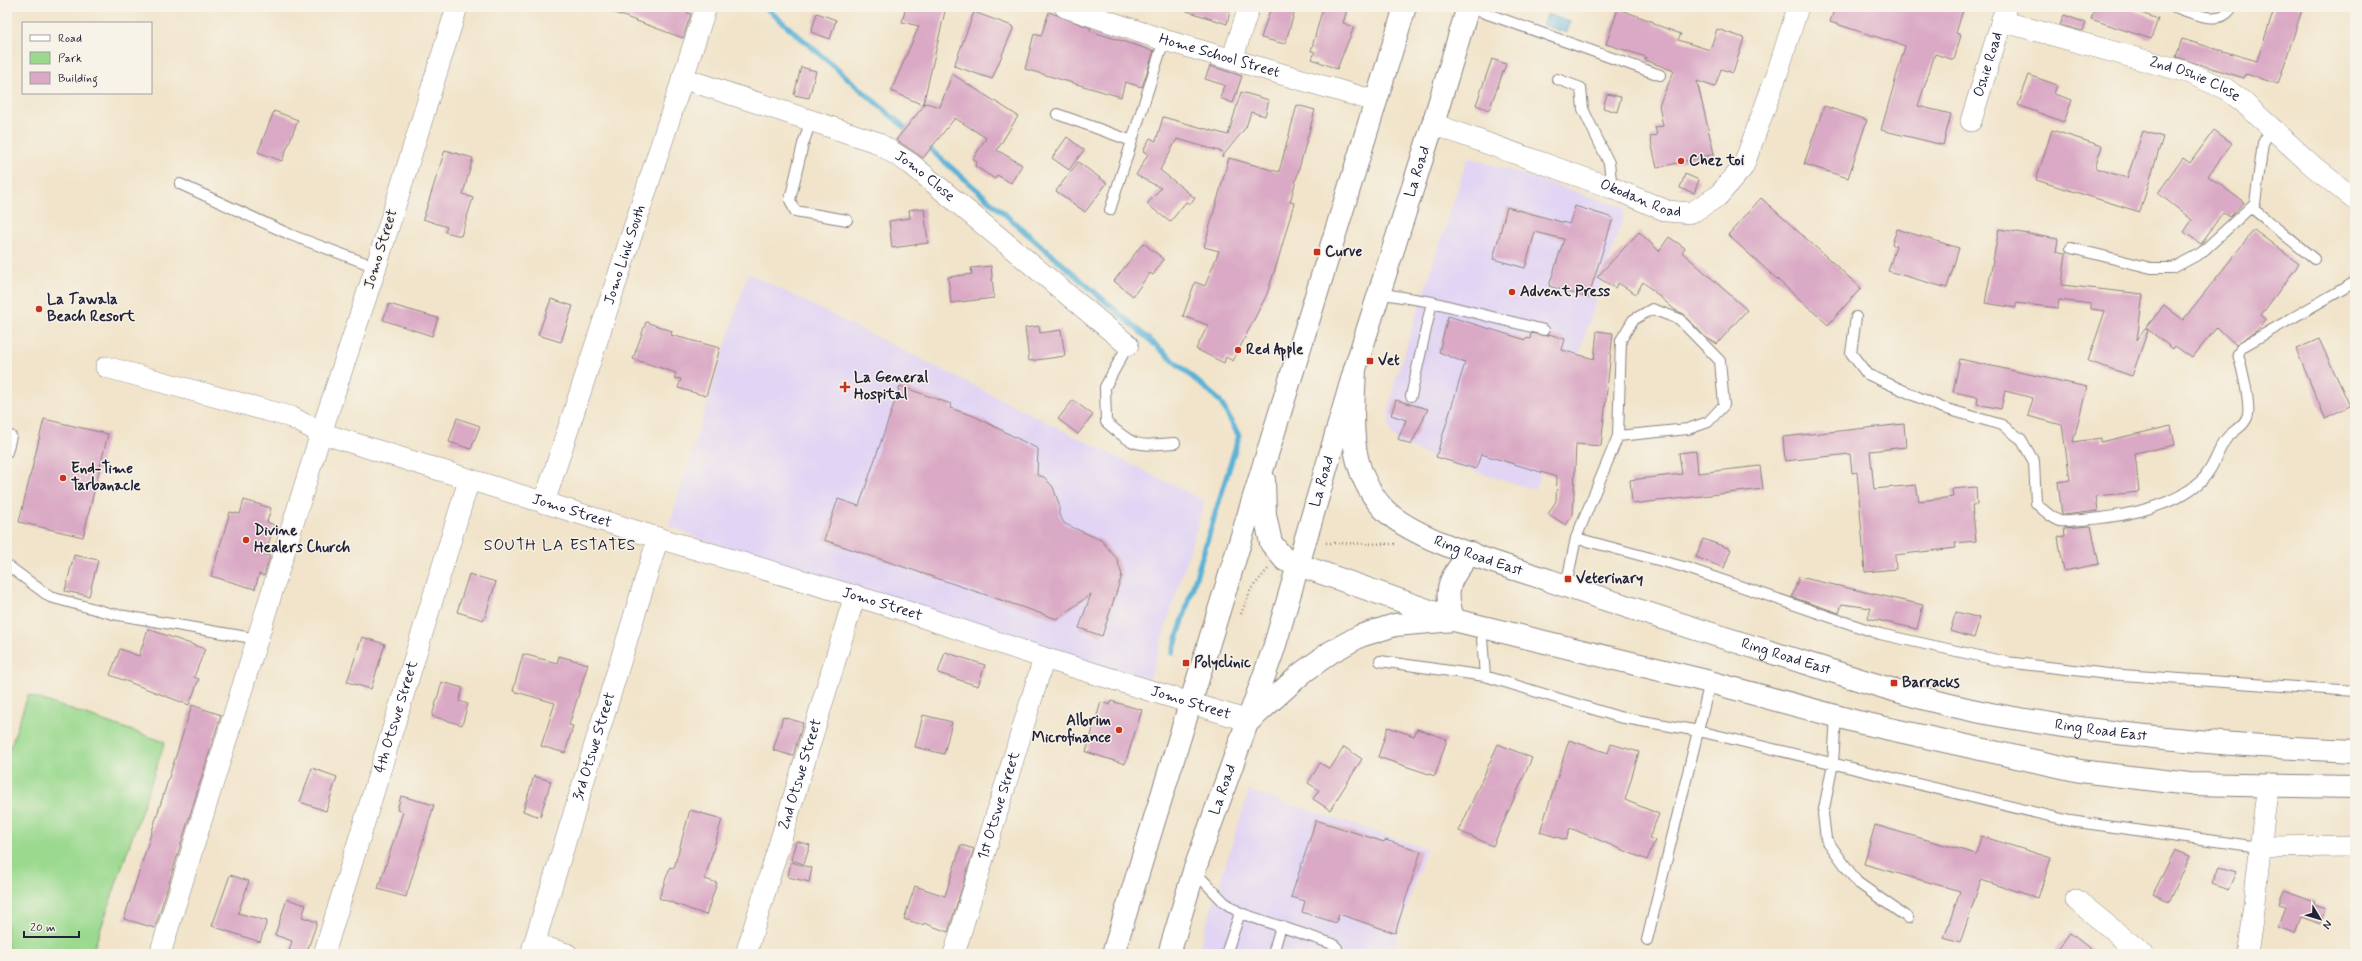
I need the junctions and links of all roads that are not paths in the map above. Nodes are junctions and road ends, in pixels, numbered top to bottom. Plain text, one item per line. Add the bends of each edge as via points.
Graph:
1 (706, 7) edge
2 (1065, 7) edge
3 (1249, 7) edge
4 (1405, 7) edge
5 (1468, 7) edge
6 (1798, 7) edge
7 (2174, 7) edge
8 (2232, 7) edge
9 (454, 8) edge
10 (2004, 14) edge
11 (1164, 40) junction
12 (1232, 60) junction
13 (1660, 75) dead end
14 (682, 78) junction
15 (1557, 79) dead end
16 (1375, 101) junction
17 (1057, 114) dead end
18 (811, 121) junction
19 (1971, 121) dead end
20 (1434, 124) junction
21 (2272, 127) junction
22 (1132, 141) junction
23 (180, 184) dead end
24 (1612, 188) junction
25 (2355, 200) edge
26 (2252, 208) junction
27 (1110, 210) dead end
28 (848, 220) dead end
29 (2071, 248) dead end
30 (2314, 259) dead end
31 (376, 268) junction
32 (2355, 282) edge
33 (1378, 293) junction
34 (1432, 302) junction
35 (1856, 316) dead end
36 (1544, 330) dead end
37 (1128, 345) joint
38 (106, 367) dead end
39 (1355, 369) junction
40 (1411, 396) dead end
41 (321, 433) junction
42 (11, 436) dead end
43 (1618, 436) junction
44 (1175, 443) dead end
45 (7, 452) edge
46 (1263, 465) junction
47 (469, 480) junction
48 (544, 503) junction
49 (658, 538) junction
50 (1576, 538) junction
51 (1471, 554) junction
52 (1299, 563) junction
53 (7, 565) edge
54 (1566, 586) junction
55 (855, 595) junction
56 (1454, 620) junction
57 (1481, 626) junction
58 (258, 639) junction
59 (1044, 658) junction
60 (1380, 661) dead end
61 (1485, 676) junction
62 (1710, 682) junction
63 (2355, 691) edge
64 (1190, 703) junction
65 (1836, 716) junction
66 (1249, 721) junction
67 (1699, 731) junction
68 (2355, 751) edge
69 (1833, 763) junction
70 (2268, 786) junction
71 (2355, 787) edge
72 (2355, 846) edge
73 (2259, 847) junction
74 (1194, 871) junction
75 (2076, 900) dead end
76 (1240, 913) junction
77 (1908, 918) dead end
78 (1281, 926) junction
79 (1648, 940) dead end
80 (533, 949) edge
81 (160, 954) edge
82 (324, 954) edge
83 (567, 954) edge
84 (746, 954) edge
85 (954, 954) edge
86 (1113, 954) edge
87 (1169, 954) edge
88 (1226, 954) edge
89 (1273, 954) edge
90 (1338, 954) edge
91 (2143, 954) edge
92 (2247, 954) edge

1 - 14 street, Jomo Link South
2 - 11 street, Home School Street
3 - 12 street
4 - 16 main road
5 - 13 lane
5 - 20 main road, La Road
6 - 24 street, Okodan Road via 1778,74 1743,168 1718,196 1691,213 1667,211
7 - 8 lane via 2215,19 2226,15
9 - 31 street, Jomo Street
10 - 19 street, Oshie Road
10 - 21 street, 2nd Oshie Close via 2209,80 2242,101
11 - 12 street, Home School Street
11 - 22 lane
12 - 16 street, Home School Street
14 - 18 street, Jomo Close
14 - 48 street, Jomo Link South
15 - 24 lane via 1581,88 1583,109 1609,163
16 - 46 main road
17 - 22 lane
18 - 28 lane via 790,200 795,211
18 - 37 street, Jomo Close via 876,142 911,164
20 - 24 street, Okodan Road
20 - 33 main road, La Road
21 - 25 street, 2nd Oshie Close via 2314,167
21 - 26 lane via 2263,143 2258,193
22 - 27 lane
23 - 31 lane via 291,235
26 - 29 lane via 2201,254 2173,268 2151,268
26 - 30 lane
31 - 41 street, Jomo Street
32 - 35 lane via 2242,347 2238,354 2248,415 2242,425 2226,440 2216,462 2202,480 2187,493 2135,512 2061,521 2036,503 2034,462 2022,440 2002,426 1940,407 1867,374 1851,353
33 - 34 lane
33 - 39 main road, La Road
34 - 36 lane
34 - 40 lane
37 - 44 lane via 1106,387 1106,422 1126,439 1140,446
38 - 41 street via 291,417
39 - 51 main road, Ring Road East via 1352,428 1365,485 1384,510 1416,532
39 - 52 main road, La Road
41 - 47 street, Jomo Street
41 - 58 street
42 - 45 lane
43 - 43 lane via 1621,340 1633,320 1652,310 1679,319 1720,361 1724,405 1708,422 1688,429
43 - 50 lane
46 - 52 main road via 1266,515 1271,543 1285,560
46 - 64 main road
47 - 48 street, Jomo Street
47 - 82 street, 4th Otswe Street
48 - 49 street, Jomo Street
49 - 55 street, Jomo Street
49 - 80 street, 3rd Otswe Street
50 - 54 lane
50 - 63 lane via 1684,567 1880,634 2006,662 2108,674
51 - 54 main road, Ring Road East
51 - 56 main road via 1458,568 1449,584 1447,597
52 - 56 main road
52 - 66 main road, La Road
53 - 58 lane via 50,597 113,614
54 - 68 main road, Ring Road East via 1694,629 1902,693 1990,714 2121,734
55 - 59 street, Jomo Street
55 - 84 street, 2nd Otswe Street
56 - 57 main road
56 - 66 main road via 1395,625 1360,636 1331,652 1302,673
57 - 61 lane
57 - 62 main road
58 - 81 street
59 - 64 street, Jomo Street
59 - 85 street, 1st Otswe Street
60 - 61 lane
61 - 67 lane via 1619,716
62 - 65 main road
62 - 67 lane
64 - 66 street, Jomo Street
64 - 86 main road
65 - 69 lane
65 - 70 main road via 2080,771 2189,784
66 - 74 main road, La Road
67 - 69 lane
67 - 79 lane
69 - 73 lane via 2070,821
69 - 77 lane via 1824,814 1826,839 1856,882
70 - 71 main road
70 - 73 street
72 - 73 street
73 - 92 street via 2255,907
74 - 76 lane via 1224,902
74 - 87 main road, La Road
75 - 91 street
76 - 78 lane
76 - 88 lane
78 - 89 lane
78 - 90 lane via 1333,944
80 - 83 street

